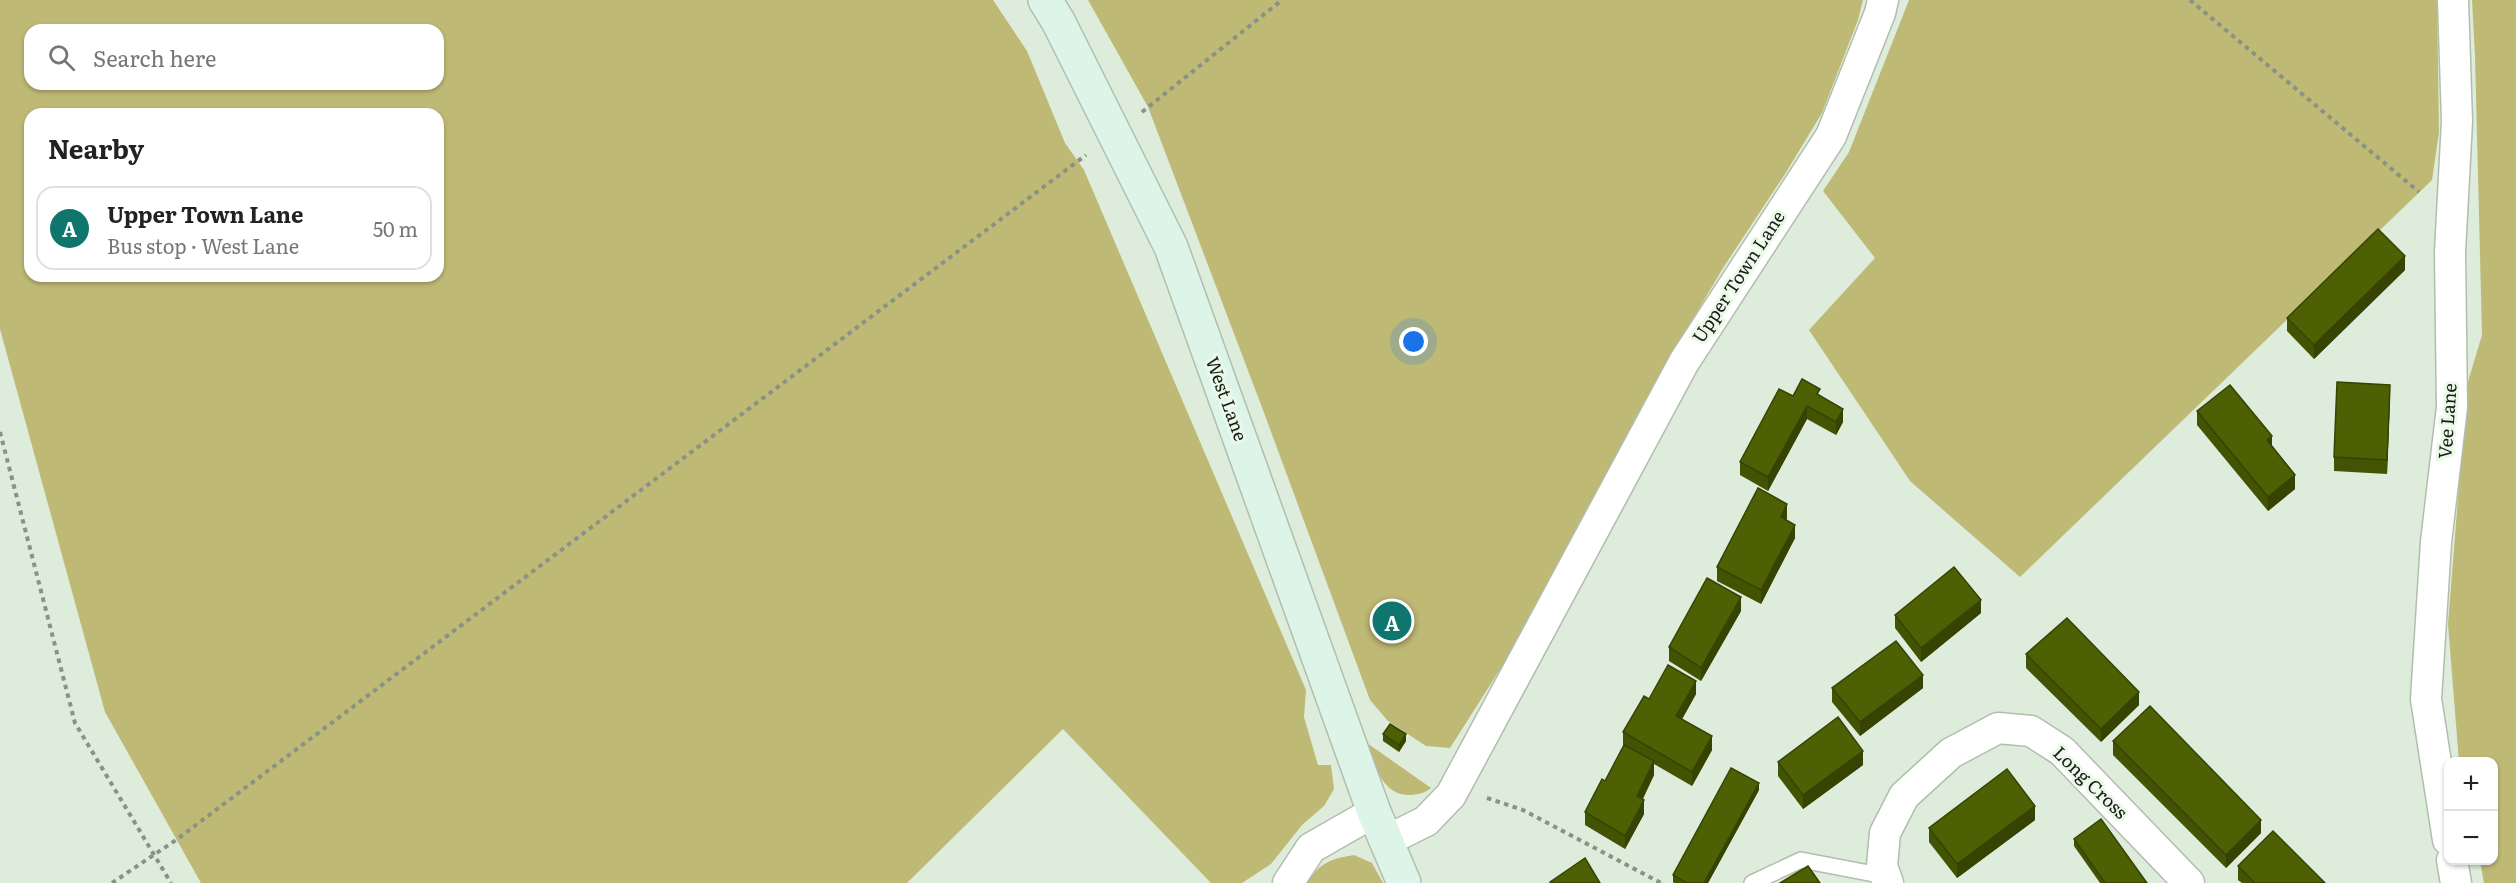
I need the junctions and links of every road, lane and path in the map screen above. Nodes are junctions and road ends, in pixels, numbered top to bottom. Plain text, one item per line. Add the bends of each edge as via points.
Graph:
1 (1044, 0) edge
2 (1282, 0) edge
3 (1883, 0) edge
4 (2190, 0) edge
5 (2453, 0) edge
6 (1114, 134) junction
7 (2452, 219) junction
8 (0, 432) edge
9 (1456, 787) junction
10 (2444, 814) edge
11 (1380, 826) junction
12 (154, 854) junction
13 (2453, 865) edge
14 (1886, 879) edge
15 (111, 883) edge
16 (171, 883) edge
17 (1288, 883) edge
18 (1404, 883) edge
19 (1662, 883) edge
20 (1752, 883) edge
21 (2189, 883) edge
22 (2456, 883) edge

1 - 6 street, West Lane
2 - 6 path
3 - 9 street, Upper Town Lane via 1831,136 1684,362
4 - 7 path
5 - 7 street, Vee Lane via 2457,121
6 - 11 street, West Lane via 1171,247
6 - 12 path
7 - 10 street, Vee Lane via 2452,407 2436,542 2426,699
8 - 12 path via 75,723
9 - 11 street, Upper Town Lane via 1426,820
9 - 19 path via 1523,810
11 - 17 street, Upper Town Lane via 1311,848
11 - 18 street, West Lane
12 - 15 path
12 - 16 path
13 - 22 street
14 - 20 lane via 1801,860
14 - 21 street, Long Cross via 1882,866 1885,833 1904,796 1951,753 1998,728 2031,731 2062,751

